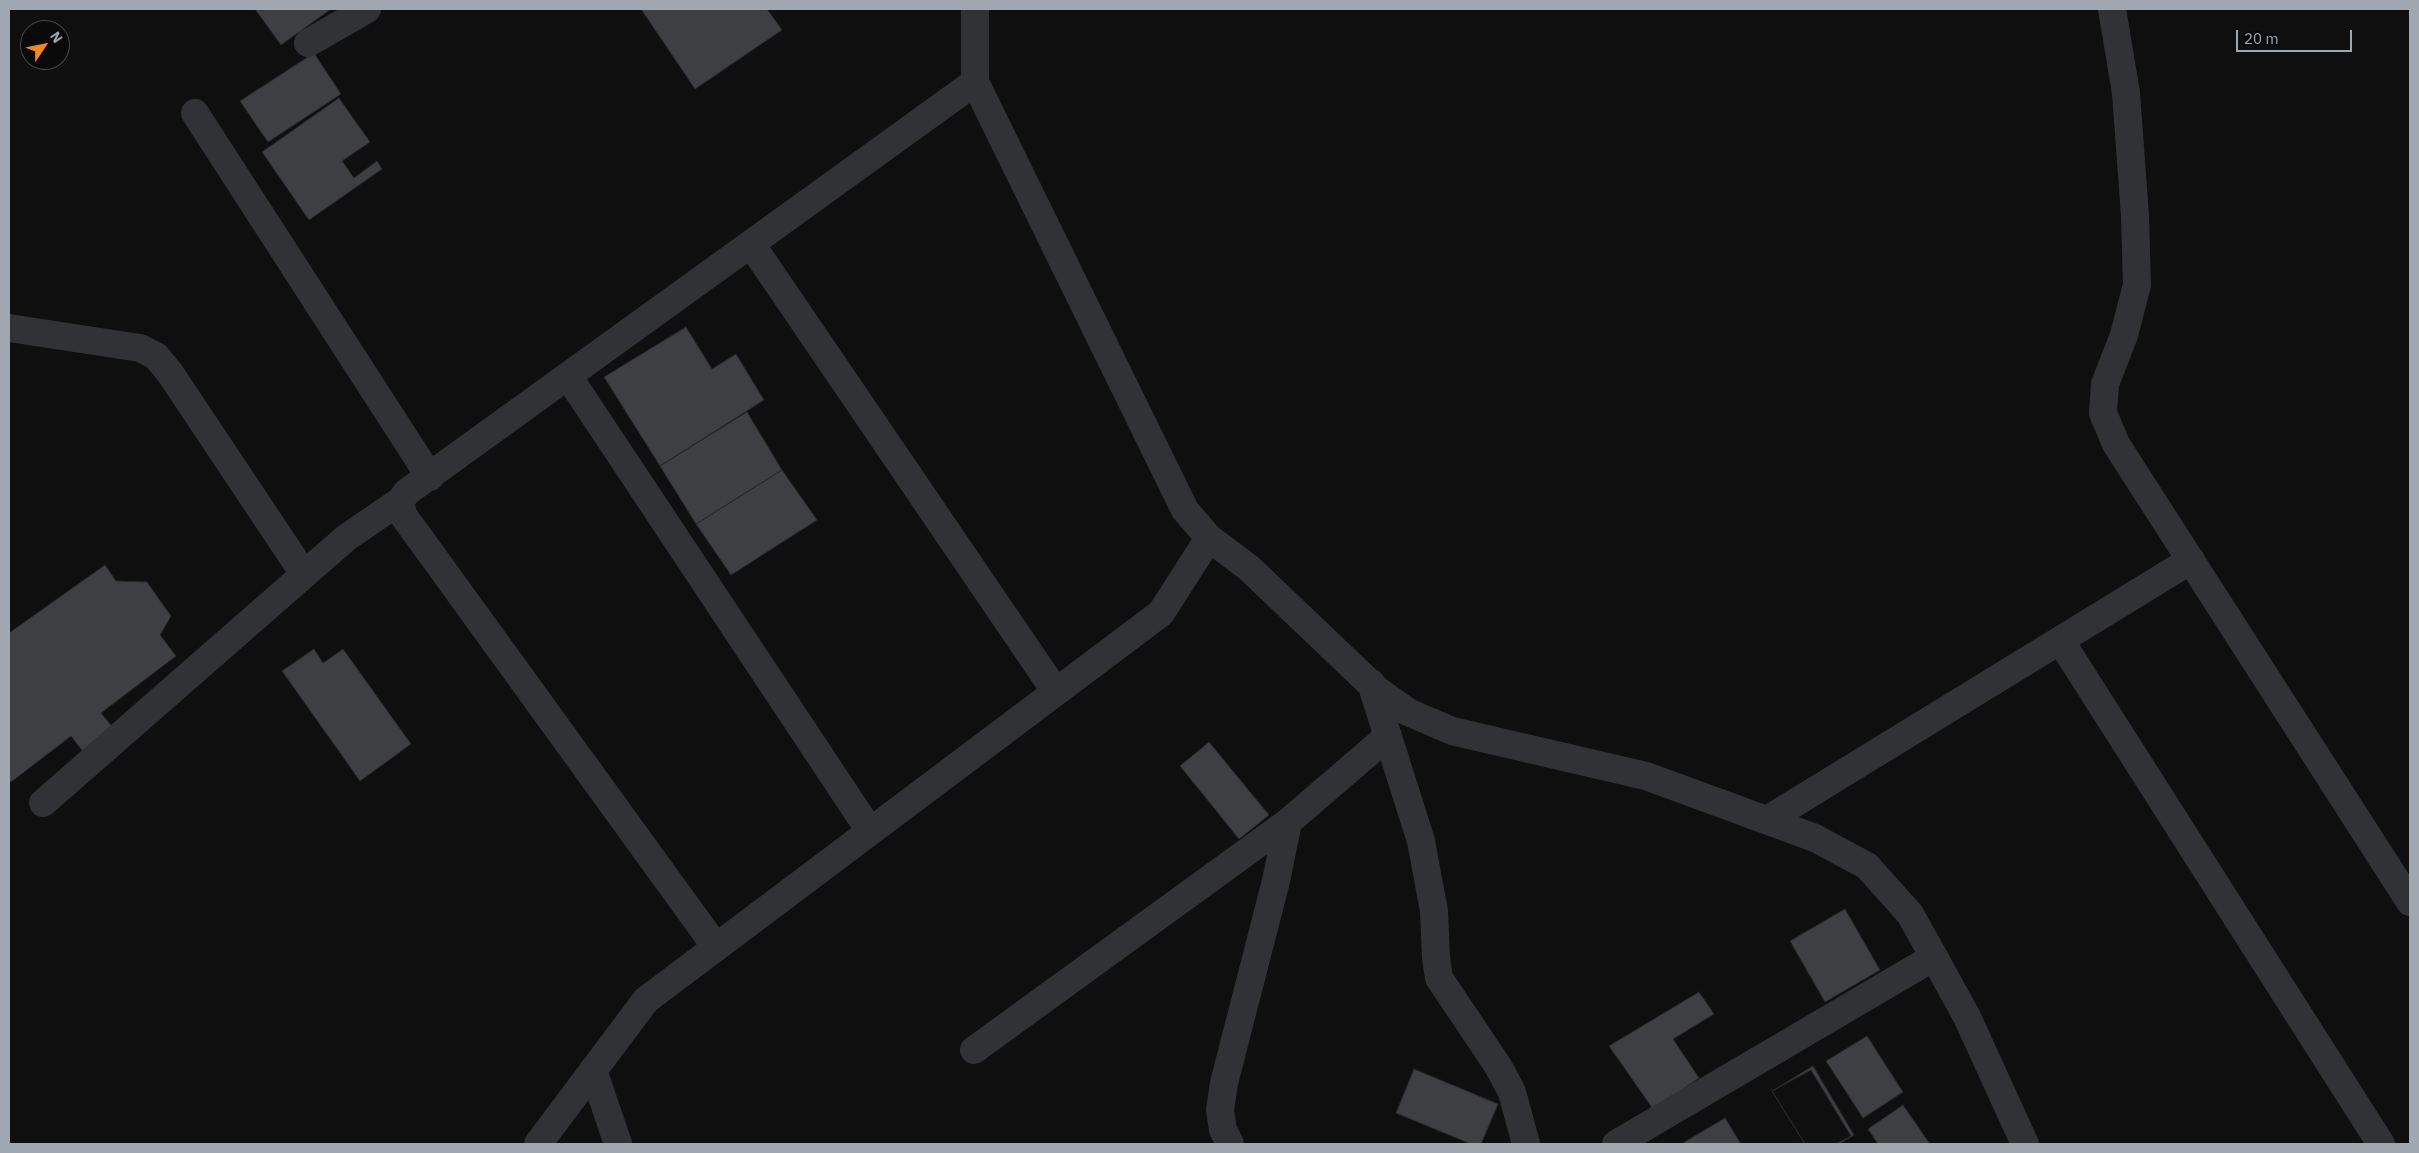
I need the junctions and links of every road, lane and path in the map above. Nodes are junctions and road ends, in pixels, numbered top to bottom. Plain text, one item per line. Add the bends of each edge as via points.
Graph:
1 (367, 9) edge
2 (975, 9) edge
3 (2112, 9) edge
4 (308, 43) dead end
5 (975, 82) junction
6 (195, 113) dead end
7 (751, 244) junction
8 (9, 328) edge
9 (568, 376) junction
10 (430, 477) junction
11 (400, 501) junction
12 (1209, 538) junction
13 (2191, 560) junction
14 (304, 574) junction
15 (2060, 640) junction
16 (1371, 683) junction
17 (1056, 692) junction
18 (1388, 736) junction
19 (43, 803) dead end
20 (1767, 820) junction
21 (1288, 822) junction
22 (870, 831) junction
23 (2410, 902) edge
24 (716, 946) junction
25 (1934, 958) junction
26 (974, 1050) dead end
27 (593, 1070) junction
28 (538, 1144) edge
29 (618, 1144) edge
30 (1230, 1144) edge
31 (1526, 1144) edge
32 (1616, 1144) edge
33 (2025, 1144) edge
34 (2381, 1144) edge

1 - 4 street
2 - 5 street
3 - 13 street via 2126,93 2137,285 2124,335 2106,384 2103,413 2116,444
5 - 7 street
5 - 12 street via 1185,510
6 - 10 street
7 - 9 street
7 - 17 street
8 - 14 street via 140,348 156,356
9 - 10 street
9 - 22 street
10 - 11 street via 407,492
11 - 14 street via 346,538
11 - 24 street via 403,516
12 - 16 street via 1249,568
12 - 17 street via 1161,613
13 - 15 street
13 - 23 street
14 - 19 street
15 - 20 street
15 - 34 street
16 - 18 street
16 - 20 street via 1408,712 1452,731 1646,776
17 - 22 street
18 - 21 street
18 - 31 street via 1421,842 1434,911 1439,978 1512,1092
20 - 25 street via 1815,838 1867,866 1910,914
21 - 26 street
21 - 30 street via 1224,1083 1220,1110 1223,1130
22 - 24 street
24 - 27 street via 646,1000
25 - 32 street
25 - 33 street via 1967,1017
27 - 28 street
27 - 29 street

